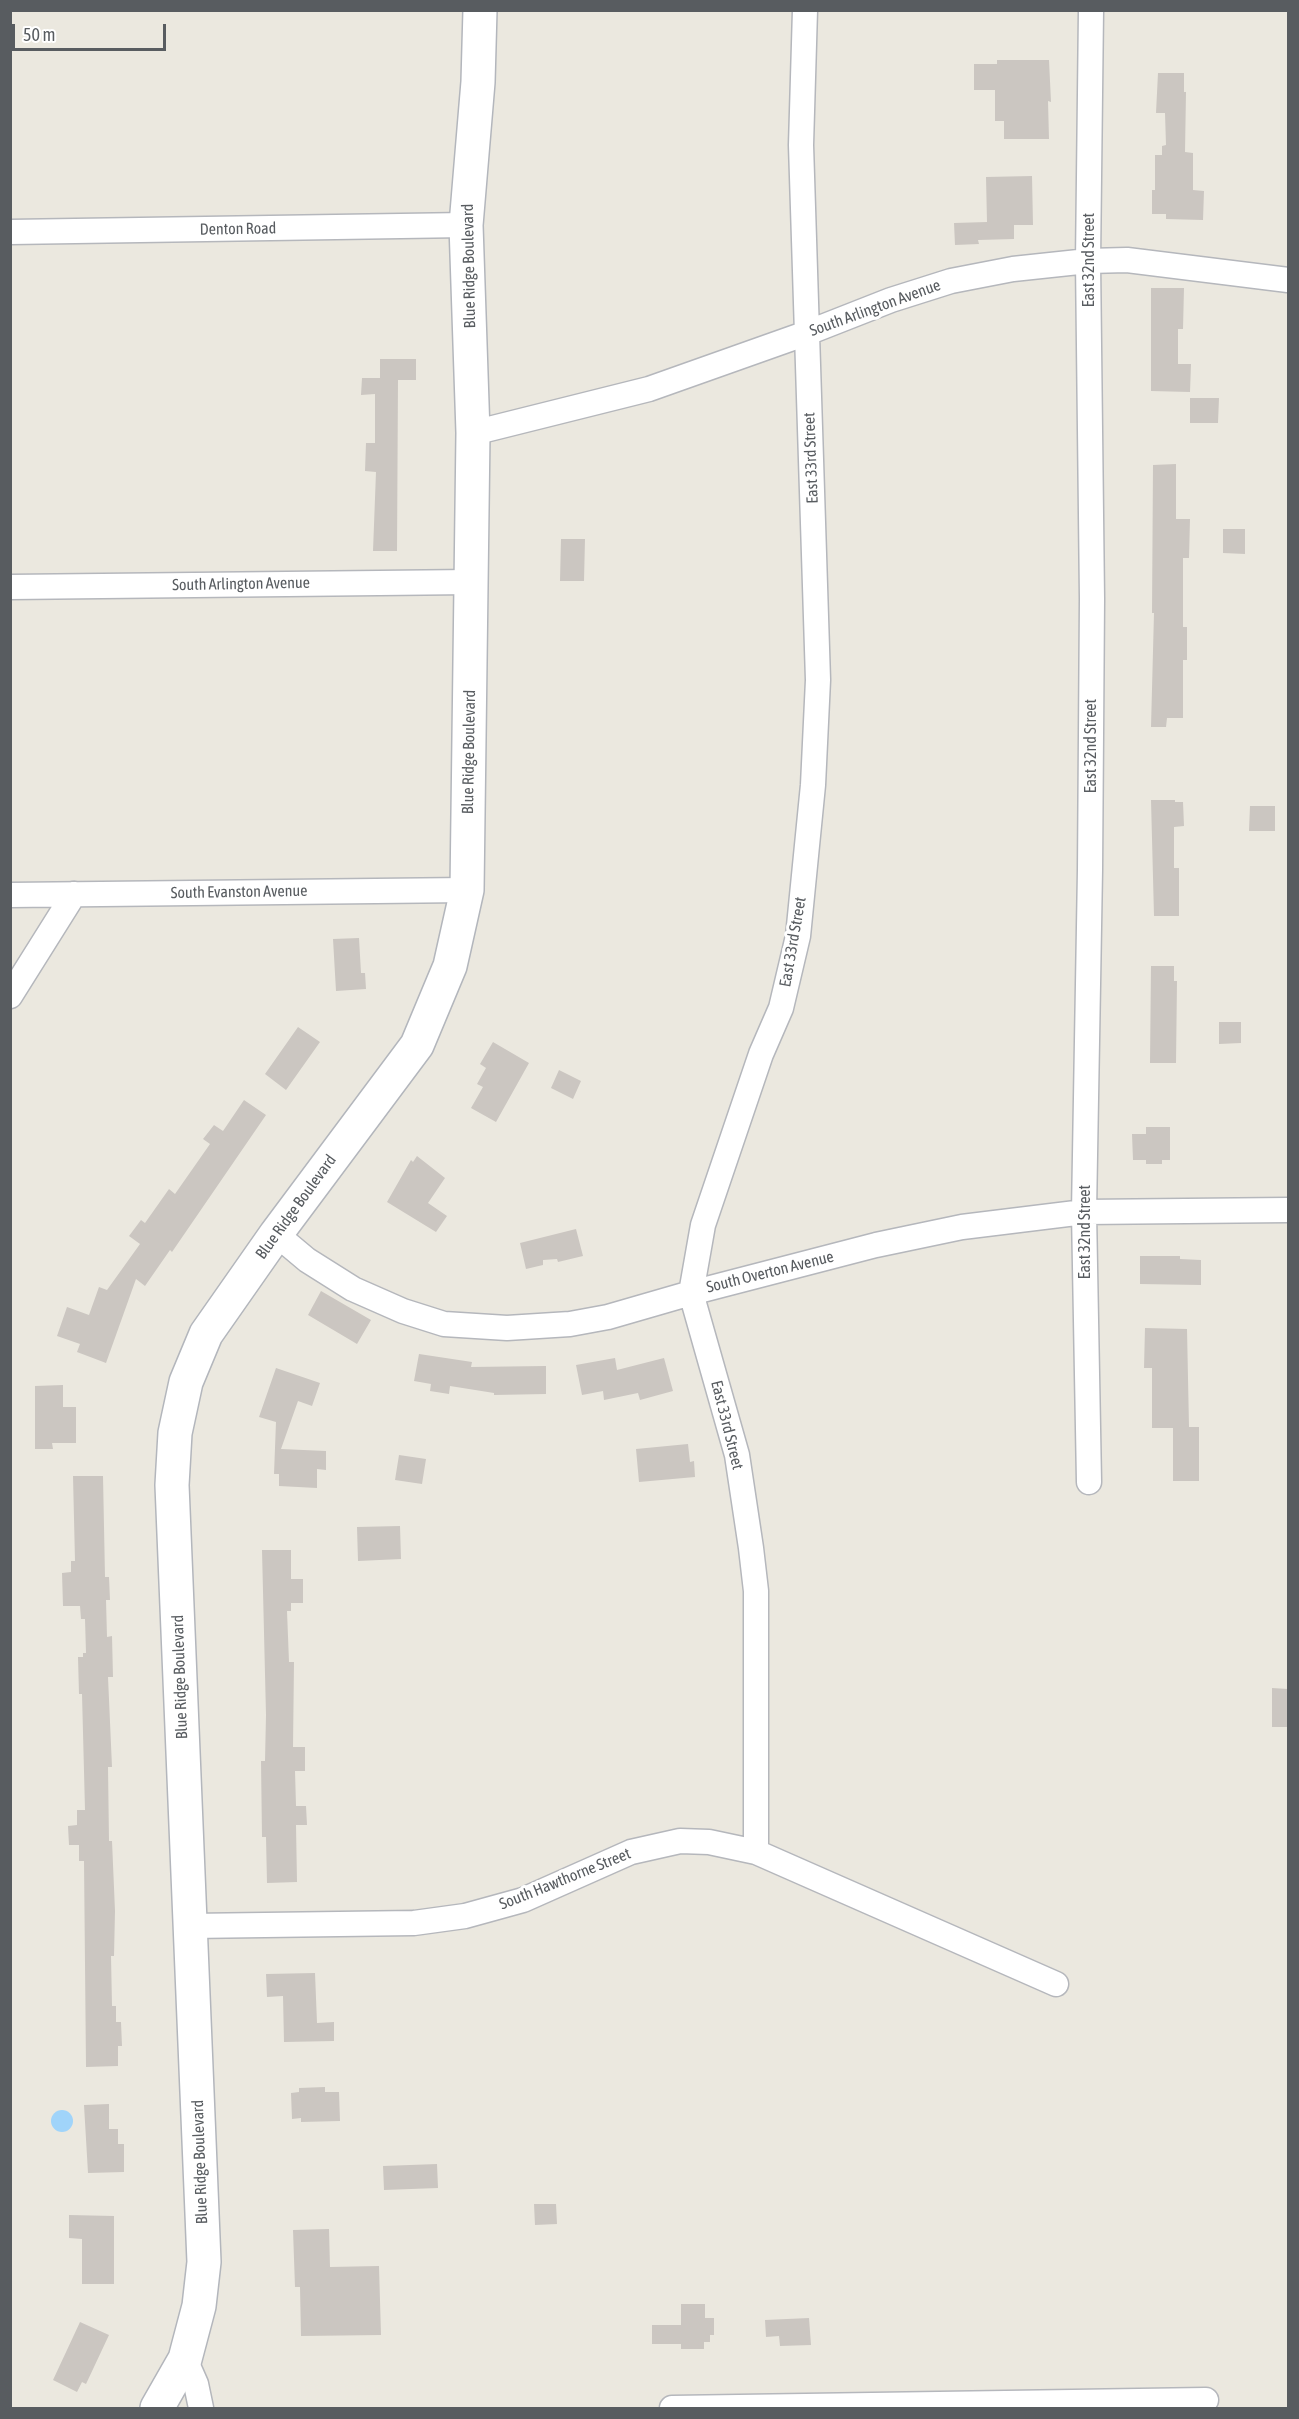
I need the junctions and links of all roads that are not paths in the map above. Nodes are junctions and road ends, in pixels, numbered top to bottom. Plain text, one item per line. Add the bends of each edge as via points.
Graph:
1 (480, 10) edge
2 (806, 10) edge
3 (1091, 10) edge
4 (465, 225) junction
5 (10, 232) edge
6 (1088, 261) junction
7 (1288, 280) edge
8 (807, 333) junction
9 (473, 433) junction
10 (471, 582) junction
11 (10, 586) edge
12 (467, 890) junction
13 (74, 894) junction
14 (10, 895) edge
15 (10, 996) edge
16 (1288, 1210) edge
17 (1084, 1212) junction
18 (276, 1234) junction
19 (691, 1293) junction
20 (1089, 1482) dead end
21 (756, 1852) junction
22 (190, 1926) junction
23 (1056, 1984) dead end
24 (185, 2359) junction
25 (1206, 2400) dead end
26 (742, 2408) edge
27 (157, 2409) edge
28 (201, 2409) edge
29 (672, 2409) edge

1 - 4 street, Blue Ridge Boulevard via 478,82
2 - 8 street, East 33rd Street via 801,145
3 - 6 street, East 32nd Street
4 - 5 street, Denton Road
4 - 9 street, Blue Ridge Boulevard
6 - 7 street, South Arlington Avenue via 1127,260
6 - 8 street, South Arlington Avenue via 951,281
6 - 17 street, East 32nd Street via 1092,599
8 - 9 street, South Arlington Avenue via 649,389
8 - 19 street, East 33rd Street via 818,680 813,785 798,936 781,1008 761,1054 703,1225
9 - 10 street, Blue Ridge Boulevard
10 - 11 street, South Arlington Avenue
10 - 12 street, Blue Ridge Boulevard
12 - 13 street, South Evanston Avenue
12 - 18 street, Blue Ridge Boulevard via 450,966 417,1045
13 - 14 street, South Evanston Avenue
13 - 15 street
16 - 17 street, South Overton Avenue
17 - 19 street, South Overton Avenue via 962,1227
17 - 20 street, East 32nd Street
18 - 19 street, South Overton Avenue via 307,1260 353,1289 444,1324 507,1328 570,1324
18 - 22 street, Blue Ridge Boulevard via 206,1334 186,1382 175,1433 172,1485
19 - 21 street, East 33rd Street via 737,1455 751,1548 756,1591
21 - 22 street, South Hawthorne Street via 709,1842 680,1841 632,1852 523,1900 465,1916 414,1923
21 - 23 street, South Hawthorne Street
22 - 24 street, Blue Ridge Boulevard via 204,2262 199,2306
24 - 27 street, Blue Ridge Boulevard
24 - 28 street
25 - 26 street
26 - 29 street

